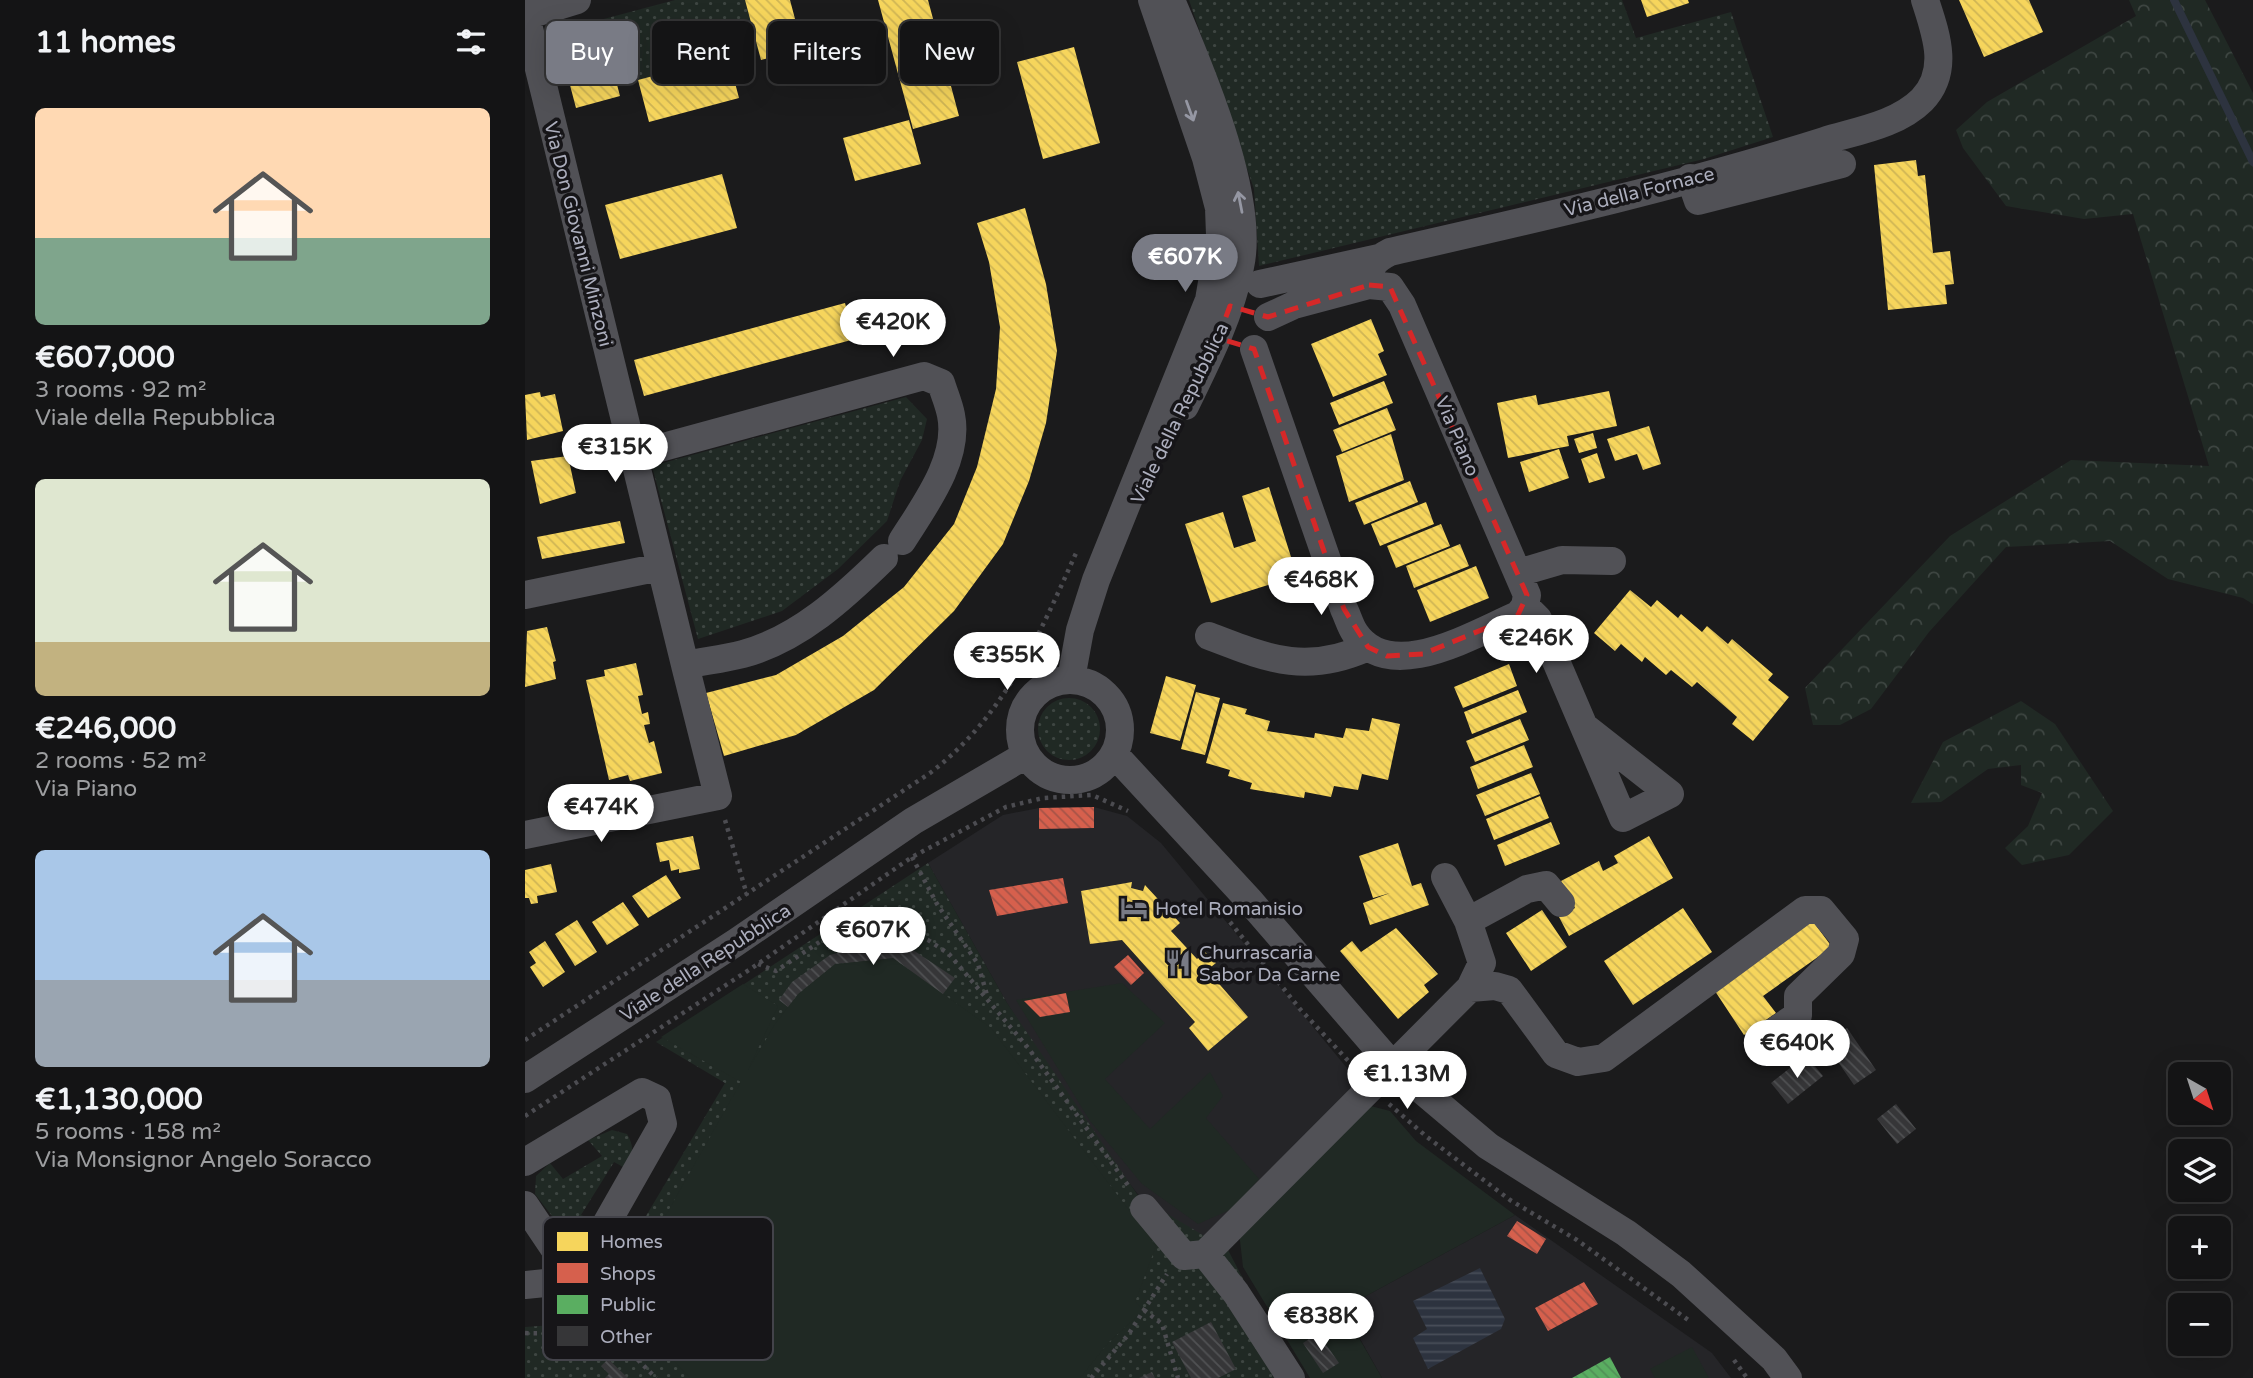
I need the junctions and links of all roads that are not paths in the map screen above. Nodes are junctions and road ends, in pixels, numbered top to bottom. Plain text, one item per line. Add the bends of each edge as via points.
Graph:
1 (577, 0) edge
2 (1152, 0) edge
3 (1171, 0) edge
4 (1925, 0) edge
5 (525, 15) edge
6 (1842, 164) dead end
7 (1690, 178) junction
8 (1379, 258) junction
9 (1260, 285) dead end
10 (1369, 285) junction
11 (1219, 303) junction
12 (1268, 317) junction
13 (1218, 338) junction
14 (1254, 349) junction
15 (634, 455) junction
16 (1612, 561) dead end
17 (660, 568) junction
18 (1518, 573) junction
19 (1096, 580) junction
20 (525, 596) edge
21 (1525, 606) junction
22 (1209, 636) dead end
23 (1369, 648) junction
24 (685, 665) junction
25 (1072, 679) junction
26 (1586, 728) dead end
27 (1026, 755) junction
28 (1115, 755) junction
29 (525, 835) edge
30 (1445, 877) dead end
31 (1562, 903) dead end
32 (1468, 921) junction
33 (1470, 988) junction
34 (1762, 1040) dead end
35 (1392, 1065) junction
36 (525, 1079) edge
37 (525, 1162) edge
38 (525, 1205) edge
39 (1144, 1208) road end
40 (610, 1217) edge
41 (543, 1232) edge
42 (1195, 1255) junction
43 (543, 1283) edge
44 (525, 1285) edge
45 (1291, 1378) edge
46 (1788, 1378) edge

1 - 5 street
2 -> 11 street, Viale della Repubblica via 1219,208
11 -> 3 street, Viale della Repubblica via 1241,265 1242,208 1231,162
4 - 7 street, Via della Fornace via 1939,44 1938,68 1932,86 1914,106 1893,119
5 - 15 street, Via Don Giovanni Minzoni
6 - 7 street via 1698,201
7 - 8 street, Via della Fornace
8 - 9 street, Via della Fornace
8 - 10 street via 1369,272
10 - 12 street via 1294,305
10 - 18 street, Via Piano via 1390,287 1398,296
11 - 12 street
11 - 13 street
11 - 19 street, Viale della Repubblica
12 - 14 street via 1275,332 1271,340
13 - 14 street
13 - 19 street, Viale della Repubblica
14 - 23 street via 1344,609 1355,634
15 - 17 street, Via Don Giovanni Minzoni
15 - 24 street via 924,376 941,383 952,416 951,443 929,498 893,549 837,601 775,642
16 - 18 street via 1562,560
17 - 20 street
17 - 24 street, Via Don Giovanni Minzoni
18 - 21 street, Via Piano via 1527,595
19 - 25 street, Viale della Repubblica via 1080,630
21 - 23 street via 1518,615 1423,654 1387,656
21 - 26 street, Via Piano via 1538,619
22 - 23 street via 1257,654 1303,664 1340,660
24 - 29 street, Via Don Giovanni Minzoni via 717,796
25 - 27 street via 1051,683 1028,705 1020,735
25 - 28 street via 1091,684 1114,705 1121,734
27 - 28 street via 1040,771 1060,780 1081,779 1100,771
27 - 36 street, Viale della Repubblica via 913,821
28 - 35 street
30 - 32 street
31 - 32 street via 1546,885 1527,889
32 - 33 street via 1482,963
33 - 34 street via 1509,990 1556,1054 1578,1062 1604,1058 1805,910 1821,911 1845,939 1841,954 1798,996 1798,1015
33 - 35 street
35 - 42 street
35 - 46 street via 1488,1146 1626,1233 1681,1274 1774,1359
37 - 40 street via 642,1092 657,1099 663,1124
38 - 41 street
39 - 42 street
42 - 45 street via 1236,1293
43 - 44 street

